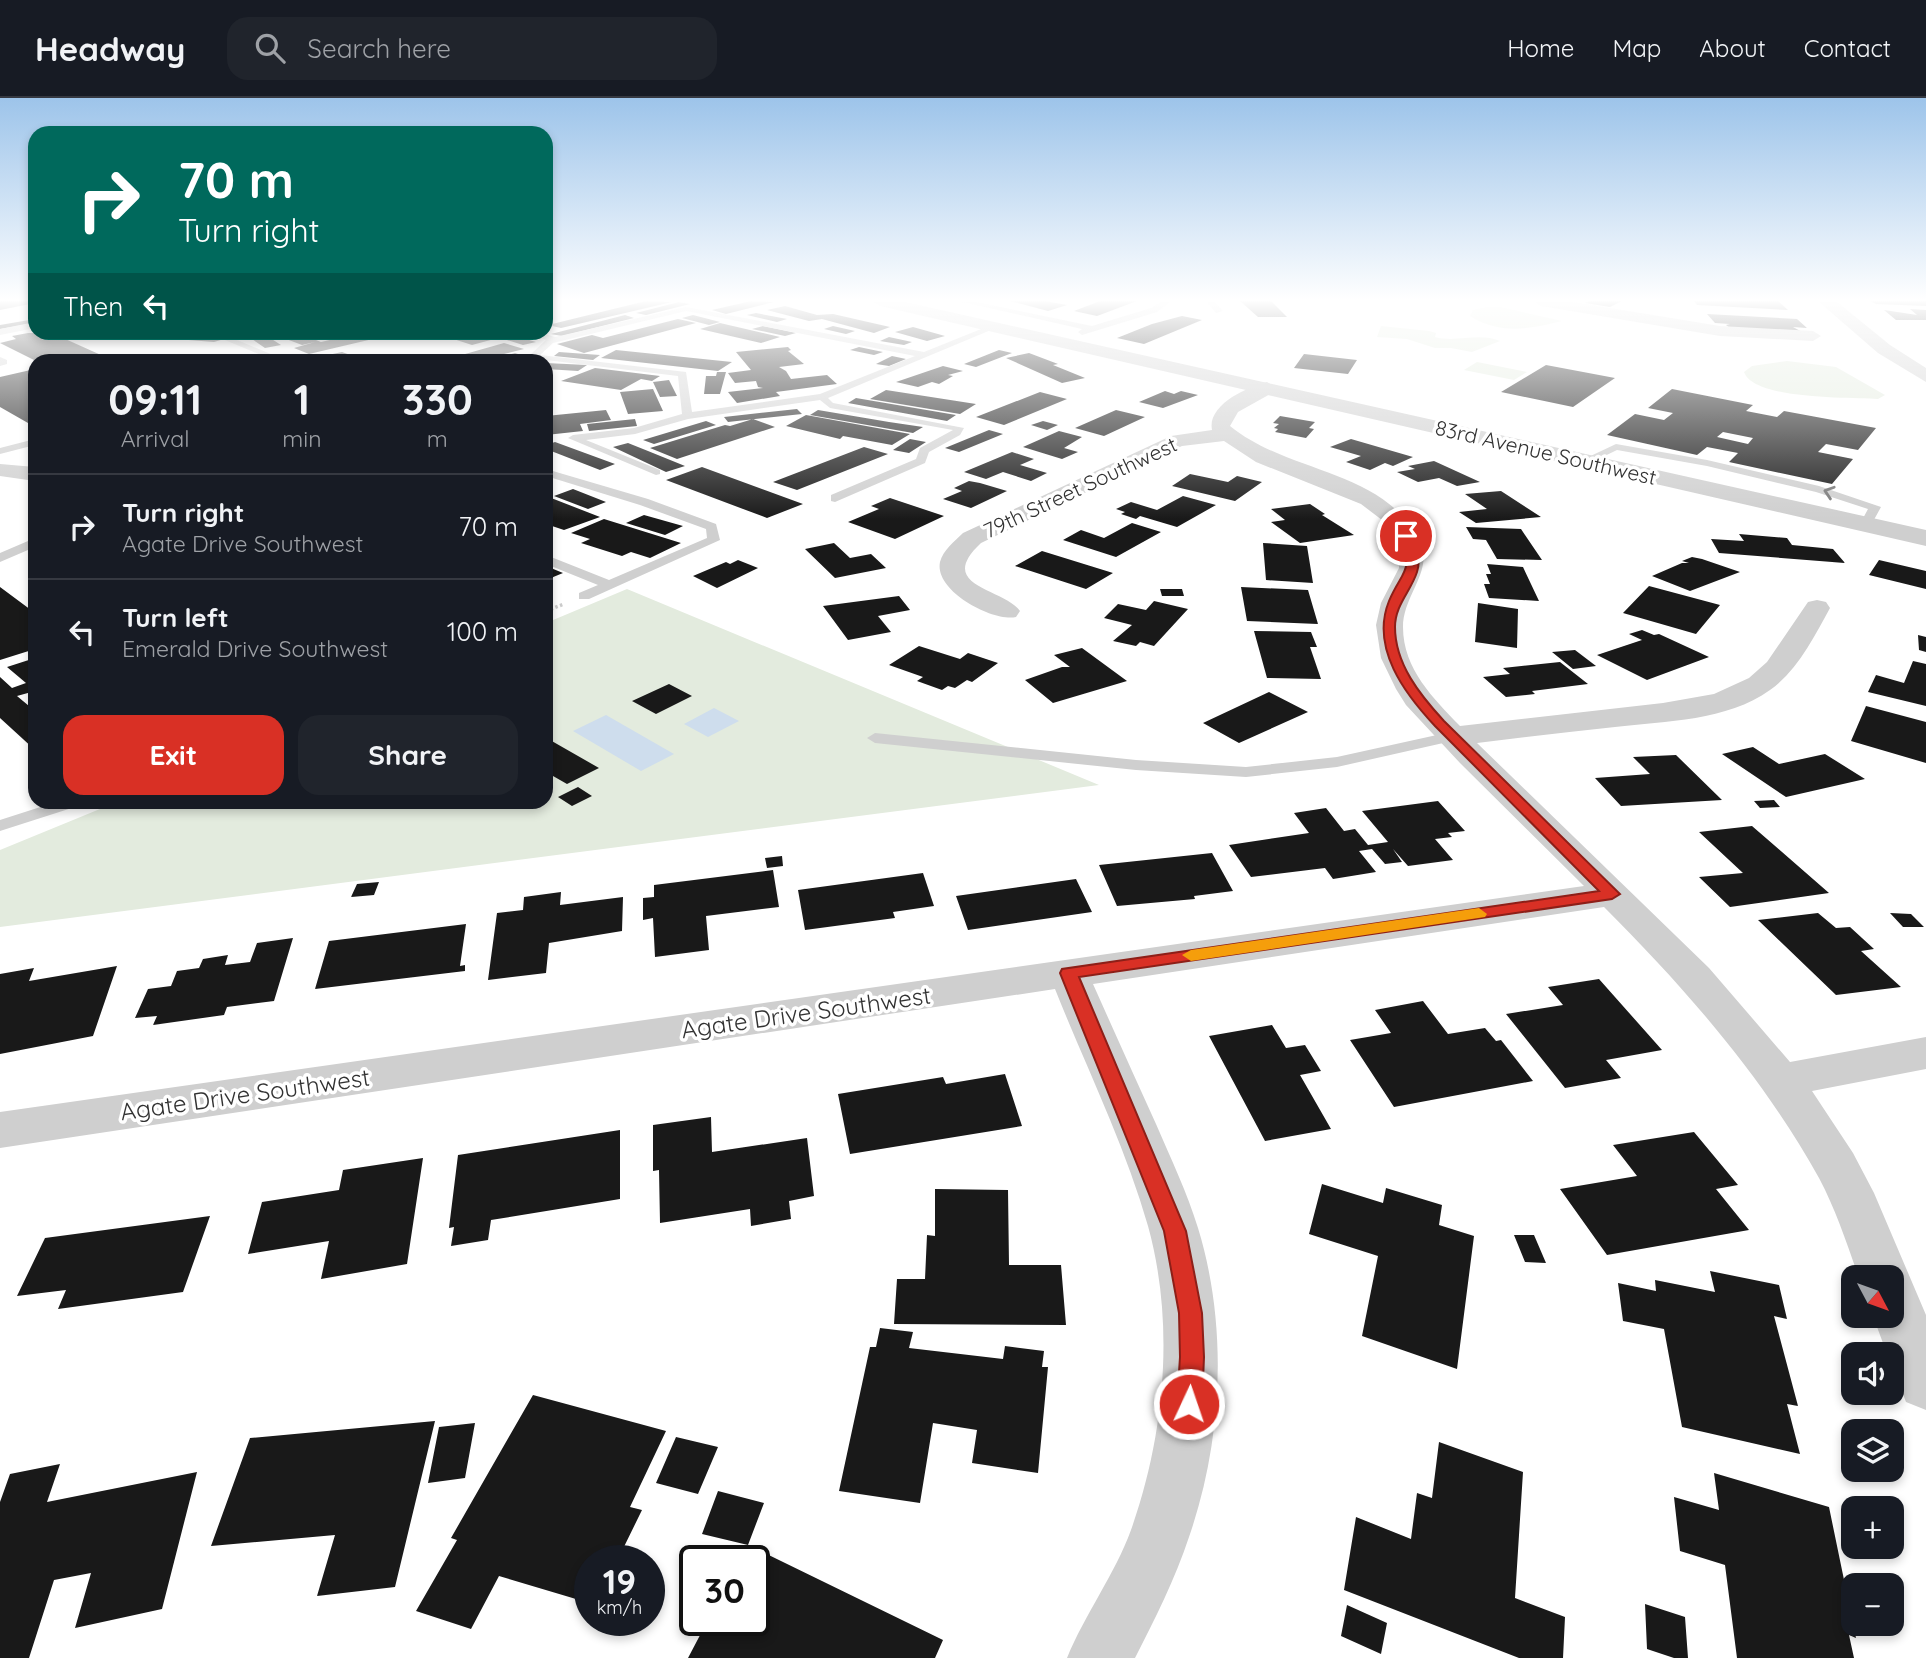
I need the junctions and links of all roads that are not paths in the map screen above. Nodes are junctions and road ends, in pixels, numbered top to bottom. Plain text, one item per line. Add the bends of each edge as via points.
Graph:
1 (681, 374) edge
2 (878, 374) edge
3 (1203, 374) edge
4 (1267, 388) junction
5 (822, 397) junction
6 (687, 416) junction
7 (1226, 435) junction
8 (28, 446) edge
9 (28, 457) edge
10 (2, 463) edge
11 (28, 472) edge
12 (656, 472) dead end
13 (553, 474) edge
14 (835, 498) dead end
15 (1926, 538) edge
16 (28, 545) edge
17 (0, 558) edge
18 (553, 562) edge
19 (607, 584) junction
20 (584, 596) dead end
21 (1817, 608) dead end
22 (1007, 611) dead end
23 (1455, 736) junction
24 (875, 737) dead end
25 (51, 809) edge
26 (0, 826) edge
27 (1612, 894) junction
28 (1069, 973) junction
29 (1926, 1054) edge
30 (1779, 1081) junction
31 (0, 1130) edge
32 (1880, 1265) edge
33 (1904, 1326) edge
34 (1926, 1384) edge
35 (1100, 1658) edge

1 - 6 lane
2 - 5 lane
3 - 4 street, 83rd Avenue Southwest
4 - 7 street via 1226,412 1220,428
4 - 15 street, 83rd Avenue Southwest
5 - 6 lane
5 - 14 lane via 830,405 959,428 924,450 921,461
6 - 12 lane via 635,431 573,438
7 - 22 street, 79th Street Southwest via 1178,440 960,547 953,557 957,580 983,602
7 - 23 street via 1259,457 1350,490 1400,528 1413,553 1412,571 1391,613 1390,639 1417,699
8 - 10 lane
9 - 10 lane
10 - 11 street
13 - 19 lane via 712,527 714,540
16 - 17 lane
18 - 19 lane
19 - 20 lane
21 - 23 street via 1769,676 1737,695 1656,713
23 - 24 lane via 1337,762 1246,772
23 - 27 street
25 - 26 lane
27 - 28 street, Agate Drive Southwest
27 - 30 street via 1697,978
28 - 31 street, Agate Drive Southwest
28 - 35 street via 1175,1231 1191,1324 1189,1404 1169,1505 1151,1557
29 - 30 street
30 - 32 street via 1835,1166
33 - 34 street

